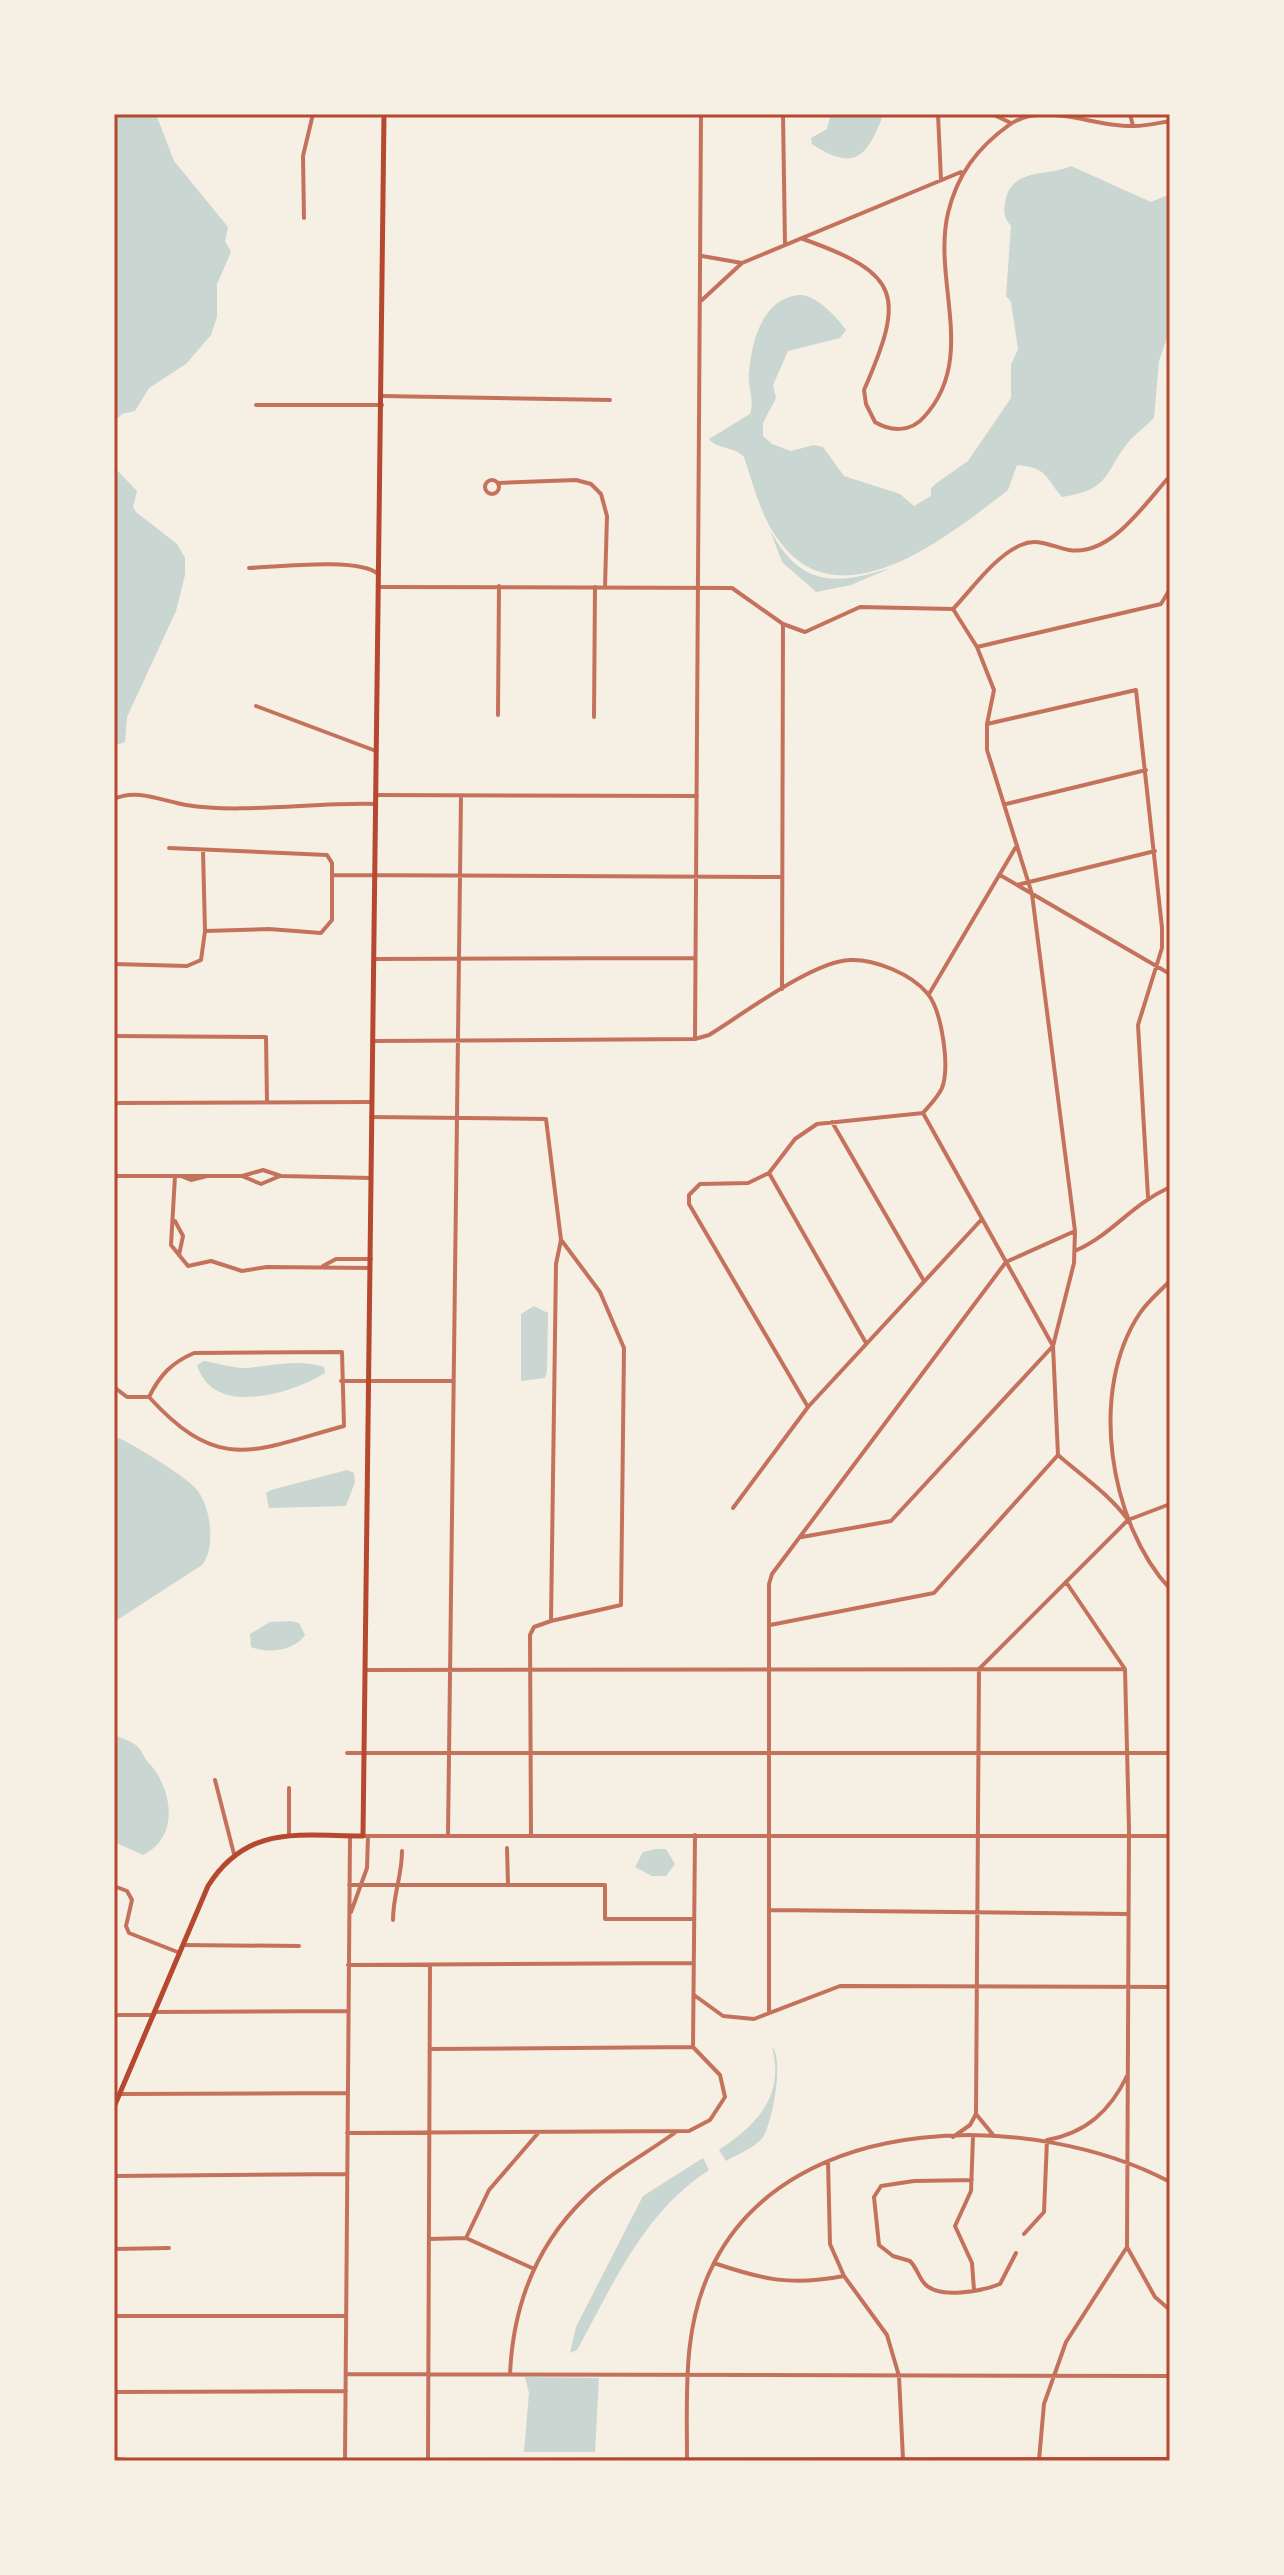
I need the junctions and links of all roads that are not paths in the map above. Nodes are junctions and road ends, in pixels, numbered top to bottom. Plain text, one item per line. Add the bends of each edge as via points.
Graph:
1 (313, 114) edge
2 (384, 114) edge
3 (701, 114) edge
4 (783, 114) edge
5 (938, 114) edge
6 (992, 114) edge
7 (1130, 114) edge
8 (1023, 117) edge
9 (1170, 121) edge
10 (1011, 123) junction
11 (1133, 126) junction
12 (961, 172) junction
13 (941, 180) junction
14 (304, 218) dead end
15 (803, 239) junction
16 (785, 245) junction
17 (702, 256) junction
18 (742, 263) junction
19 (702, 300) junction
20 (382, 396) junction
21 (610, 400) dead end
22 (256, 405) dead end
23 (382, 405) junction
24 (1170, 476) edge
25 (498, 483) dead end
26 (249, 568) dead end
27 (379, 576) junction
28 (499, 586) junction
29 (379, 587) junction
30 (595, 587) junction
31 (605, 587) junction
32 (698, 587) junction
33 (1170, 589) edge
34 (953, 609) junction
35 (783, 624) junction
36 (977, 647) junction
37 (256, 706) dead end
38 (498, 715) dead end
39 (594, 717) dead end
40 (987, 724) junction
41 (376, 751) junction
42 (1146, 770) junction
43 (376, 795) junction
44 (461, 796) junction
45 (697, 796) junction
46 (114, 799) edge
47 (376, 804) junction
48 (1006, 804) junction
49 (1017, 845) junction
50 (169, 848) dead end
51 (203, 850) junction
52 (1155, 851) junction
53 (332, 875) junction
54 (374, 875) junction
55 (1000, 875) junction
56 (461, 876) junction
57 (696, 877) junction
58 (780, 877) junction
59 (1029, 882) junction
60 (1017, 885) junction
61 (1032, 894) junction
62 (205, 931) junction
63 (695, 958) junction
64 (375, 959) junction
65 (459, 960) junction
66 (114, 964) edge
67 (1156, 965) junction
68 (1170, 974) edge
69 (782, 989) junction
70 (929, 994) junction
71 (114, 1036) edge
72 (695, 1039) junction
73 (374, 1041) junction
74 (458, 1041) junction
75 (267, 1102) junction
76 (371, 1102) junction
77 (114, 1103) edge
78 (923, 1113) junction
79 (371, 1117) junction
80 (455, 1119) junction
81 (832, 1122) junction
82 (769, 1173) junction
83 (114, 1176) edge
84 (178, 1176) junction
85 (242, 1176) junction
86 (281, 1176) junction
87 (371, 1178) junction
88 (1170, 1187) edge
89 (1148, 1197) junction
90 (982, 1219) junction
91 (175, 1221) junction
92 (1075, 1231) junction
93 (561, 1240) junction
94 (1076, 1250) junction
95 (178, 1256) junction
96 (371, 1259) junction
97 (1006, 1262) junction
98 (321, 1267) junction
99 (371, 1268) junction
100 (924, 1281) junction
101 (1170, 1281) edge
102 (866, 1343) junction
103 (1053, 1346) junction
104 (341, 1381) junction
105 (452, 1381) junction
106 (370, 1382) junction
107 (114, 1387) edge
108 (149, 1397) junction
109 (808, 1407) junction
110 (1058, 1455) junction
111 (1170, 1504) edge
112 (733, 1508) dead end
113 (1128, 1520) junction
114 (802, 1537) junction
115 (1066, 1582) junction
116 (1170, 1589) edge
117 (551, 1621) junction
118 (770, 1625) junction
119 (770, 1668) junction
120 (449, 1669) junction
121 (533, 1669) junction
122 (979, 1669) junction
123 (1125, 1669) junction
124 (366, 1670) junction
125 (769, 1751) junction
126 (532, 1752) junction
127 (978, 1752) junction
128 (347, 1753) dead end
129 (366, 1753) junction
130 (449, 1753) junction
131 (1129, 1753) junction
132 (1170, 1753) edge
133 (215, 1780) dead end
134 (289, 1788) dead end
135 (768, 1834) junction
136 (289, 1835) junction
137 (448, 1835) junction
138 (531, 1835) junction
139 (695, 1835) junction
140 (350, 1836) junction
141 (366, 1836) junction
142 (978, 1836) junction
143 (1129, 1836) junction
144 (1170, 1836) edge
145 (507, 1848) dead end
146 (402, 1851) dead end
147 (234, 1854) junction
148 (349, 1885) junction
149 (361, 1885) junction
150 (508, 1885) junction
151 (114, 1886) edge
152 (395, 1886) junction
153 (769, 1910) junction
154 (977, 1913) junction
155 (1128, 1914) junction
156 (349, 1918) junction
157 (694, 1919) junction
158 (393, 1920) dead end
159 (183, 1945) junction
160 (299, 1946) dead end
161 (180, 1953) junction
162 (694, 1963) junction
163 (348, 1965) junction
164 (430, 1965) junction
165 (977, 1986) junction
166 (1128, 1987) junction
167 (1170, 1987) edge
168 (694, 1995) junction
169 (347, 2011) junction
170 (154, 2013) junction
171 (769, 2013) junction
172 (114, 2015) edge
173 (693, 2047) junction
174 (430, 2049) junction
175 (1128, 2074) junction
176 (348, 2093) junction
177 (119, 2094) junction
178 (114, 2107) edge
179 (976, 2114) junction
180 (539, 2131) junction
181 (678, 2131) junction
182 (429, 2132) junction
183 (347, 2133) junction
184 (994, 2136) junction
185 (953, 2137) junction
186 (973, 2137) junction
187 (1047, 2140) junction
188 (828, 2161) junction
189 (1127, 2161) junction
190 (347, 2174) junction
191 (114, 2176) edge
192 (972, 2180) junction
193 (1170, 2182) edge
194 (1024, 2234) dead end
195 (466, 2238) junction
196 (428, 2239) junction
197 (1127, 2247) junction
198 (169, 2248) dead end
199 (114, 2249) edge
200 (1016, 2253) dead end
201 (713, 2263) junction
202 (532, 2268) junction
203 (844, 2276) junction
204 (974, 2290) junction
205 (1170, 2310) edge
206 (114, 2316) edge
207 (346, 2316) junction
208 (427, 2373) junction
209 (347, 2374) junction
210 (510, 2374) junction
211 (687, 2375) junction
212 (899, 2376) junction
213 (1052, 2376) junction
214 (1170, 2376) edge
215 (346, 2391) junction
216 (114, 2392) edge
217 (687, 2458) junction
218 (428, 2459) edge
219 (903, 2459) junction
220 (114, 2460) edge
221 (1039, 2460) edge
222 (1170, 2460) edge
223 (127, 2461) edge
224 (345, 2461) edge
225 (402, 2461) edge

1 - 14 street via 303,156
2 - 20 main road
3 - 17 street
4 - 16 street
5 - 13 street
6 - 10 street
7 - 11 street
8 - 10 street
8 - 11 street
9 - 11 street
10 - 12 street
12 - 13 street
12 - 15 street via 946,226 949,374 941,398 913,426 882,426 865,401 864,390 888,327 884,285 860,262
13 - 15 street
15 - 16 street
16 - 18 street
17 - 18 street
17 - 19 street
18 - 19 street
19 - 32 street
20 - 21 street
20 - 23 main road
22 - 23 street
23 - 27 main road
24 - 34 street via 1098,547 1072,551 1045,543 1022,544
25 - 31 street via 591,484 601,494 607,516
26 - 27 street via 352,566 371,568
27 - 29 main road
28 - 29 street
28 - 30 street
28 - 38 street
29 - 41 main road
30 - 31 street
30 - 39 street
31 - 32 street
32 - 35 street via 732,588
32 - 45 street
33 - 36 street via 1161,604
34 - 35 street via 860,607 805,632
34 - 36 street
35 - 58 street
36 - 40 street via 994,690
37 - 41 street
40 - 42 street via 1136,690
40 - 48 street via 987,750
41 - 43 main road
42 - 48 street
42 - 52 street
43 - 44 street
43 - 47 main road
44 - 45 street
44 - 56 street
45 - 57 street
46 - 47 street via 155,796 186,805 224,806
47 - 54 main road
48 - 49 street
49 - 55 street
49 - 59 street
50 - 51 street
51 - 53 street via 317,852 327,855
51 - 62 street
52 - 59 street
52 - 67 street via 1162,928
53 - 54 street
53 - 62 street via 332,920 321,933
54 - 56 street
54 - 64 main road
55 - 60 street
55 - 70 street
56 - 57 street
56 - 65 street
57 - 58 street
57 - 63 street
58 - 69 street
59 - 60 street
59 - 61 street
60 - 61 street
61 - 67 street
61 - 92 street
62 - 66 street via 201,960 187,966
63 - 65 street
63 - 72 street
64 - 65 street
64 - 73 main road
65 - 74 street
67 - 68 street
67 - 89 street via 1138,1025
69 - 70 street via 820,968 851,960 902,974
69 - 72 street
70 - 78 street via 946,1061 941,1089
71 - 75 street via 266,1037
72 - 74 street
73 - 74 street
73 - 76 main road
74 - 80 street
75 - 76 street
75 - 77 street
76 - 79 main road
78 - 81 street
78 - 90 street
79 - 80 street
79 - 87 main road
80 - 93 street via 546,1119
80 - 105 street
81 - 82 street via 817,1124 795,1139
81 - 100 street
82 - 102 street
82 - 109 street via 748,1183 700,1184 689,1195 689,1204
83 - 84 street
84 - 85 street
84 - 91 street
85 - 86 street via 263,1170
85 - 86 street via 261,1184
86 - 87 street
87 - 96 main road
88 - 89 street
89 - 94 street via 1096,1241
90 - 97 street
90 - 100 street
91 - 95 street via 171,1245
91 - 95 street via 183,1236
92 - 94 street
92 - 97 street
93 - 117 street via 556,1264
93 - 117 street via 600,1292 624,1348 621,1605
94 - 103 street
95 - 98 street via 188,1266 211,1261 242,1271
96 - 98 street via 336,1259
96 - 99 main road
97 - 103 street
97 - 114 street
98 - 99 street
99 - 106 main road
100 - 102 street
101 - 113 street via 1140,1312 1122,1349 1111,1392 1112,1449
102 - 109 street
103 - 110 street
103 - 114 street via 891,1521
104 - 106 street
104 - 108 street via 342,1352 194,1353 159,1376
104 - 108 street via 344,1426 253,1450 211,1446
105 - 106 street
105 - 120 street
106 - 124 main road
107 - 108 street via 127,1397
109 - 112 street
110 - 113 street via 1113,1499
110 - 118 street via 934,1593
111 - 113 street
113 - 115 street
113 - 116 street via 1149,1566
114 - 118 street via 772,1574
115 - 122 street
115 - 123 street
117 - 121 street via 534,1627 530,1635
118 - 119 street
119 - 121 street
119 - 122 street
119 - 125 street
120 - 121 street
120 - 124 street
120 - 130 street
121 - 126 street
122 - 123 street
122 - 127 street
123 - 131 street
124 - 129 main road
125 - 126 street
125 - 127 street
125 - 135 street
126 - 130 street
126 - 138 street
127 - 131 street
127 - 142 street
128 - 129 street
129 - 130 street
129 - 141 main road
130 - 137 street
131 - 132 street
131 - 143 street
133 - 147 street
134 - 136 street
135 - 139 street
135 - 142 street
135 - 153 street
136 - 140 main road
136 - 147 main road via 250,1844
137 - 138 street
137 - 141 street
138 - 139 street
139 - 157 street
140 - 141 main road
140 - 148 street
141 - 149 street via 367,1868
142 - 143 street
142 - 154 street
143 - 144 street
143 - 155 street
145 - 150 street
146 - 152 street via 401,1880
147 - 159 main road via 220,1868
148 - 149 street
148 - 156 street
149 - 152 street
149 - 156 street
150 - 152 street
150 - 157 street via 605,1885 605,1919
151 - 161 street via 127,1891 132,1900 129,1933
152 - 158 street
153 - 154 street
153 - 171 street
154 - 155 street
154 - 165 street
155 - 166 street
156 - 163 street
157 - 162 street
159 - 160 street
159 - 161 main road
161 - 170 main road
162 - 164 street
162 - 168 street
163 - 164 street
163 - 169 street
164 - 174 street
165 - 166 street
165 - 171 street via 840,1986
165 - 179 street
166 - 167 street
166 - 175 street
168 - 171 street via 723,2016 754,2019
168 - 173 street
169 - 170 street
169 - 176 street
170 - 172 street
170 - 177 main road
173 - 174 street
173 - 181 street via 720,2075 725,2097 710,2120
174 - 182 street
175 - 187 street via 1116,2098 1090,2124
175 - 189 street
176 - 177 street
176 - 183 street
177 - 178 main road
179 - 184 street
179 - 185 street
180 - 181 street
180 - 182 street
180 - 195 street via 489,2190
181 - 202 street via 587,2195
182 - 183 street
182 - 196 street
183 - 190 street
184 - 186 street
184 - 187 street
185 - 186 street
185 - 188 street via 875,2146
186 - 192 street
187 - 189 street
187 - 194 street via 1044,2212
188 - 201 street via 765,2197
188 - 203 street via 830,2244
189 - 193 street
189 - 197 street
190 - 191 street
190 - 207 street
192 - 204 street via 955,2226 972,2263
192 - 204 street via 890,2184 881,2186 874,2197 876,2236 884,2252 910,2261 934,2290
195 - 196 street
195 - 202 street
196 - 208 street
197 - 205 street via 1147,2286
197 - 213 street via 1066,2342
198 - 199 street
200 - 204 street via 1000,2284
201 - 203 street via 782,2283
201 - 211 street via 694,2316
202 - 210 street via 517,2310
203 - 212 street via 887,2335
206 - 207 street
207 - 209 street
208 - 209 street
208 - 210 street
208 - 218 street
209 - 215 street
210 - 211 street
211 - 212 street
211 - 217 street
212 - 213 street
212 - 219 street
213 - 214 street
213 - 221 street
215 - 216 street
215 - 224 street
217 - 218 main road
217 - 219 main road
218 - 225 main road
219 - 221 main road
220 - 223 main road
221 - 222 main road

